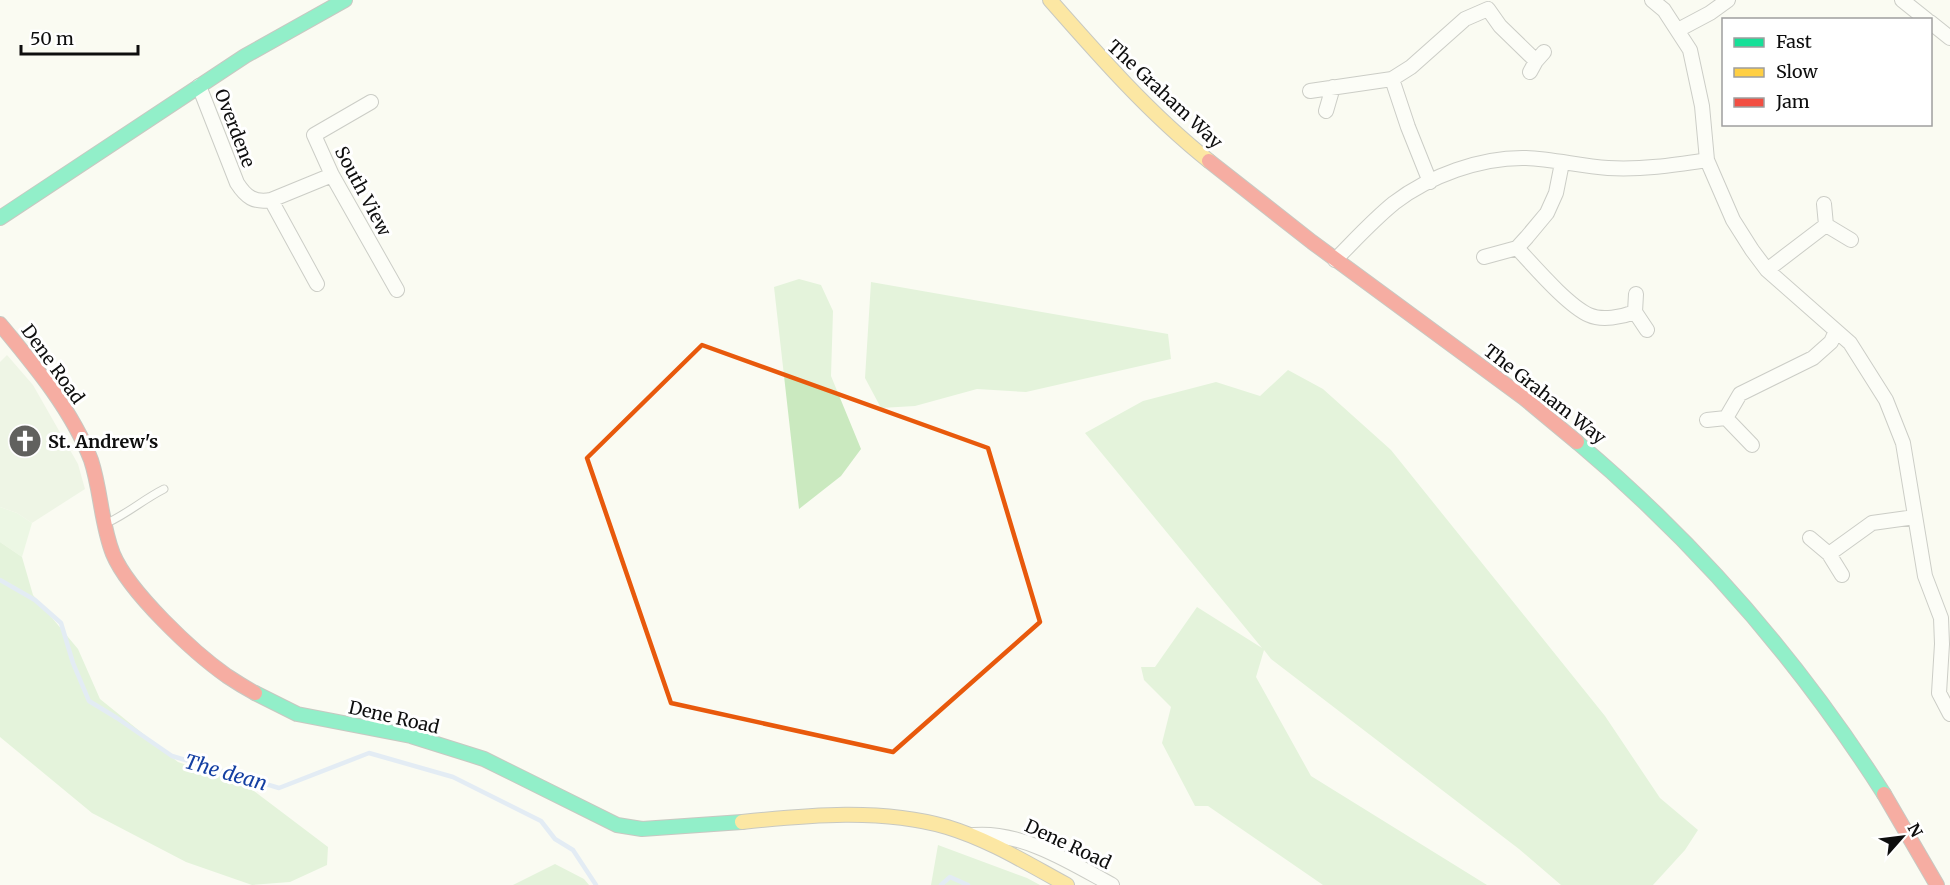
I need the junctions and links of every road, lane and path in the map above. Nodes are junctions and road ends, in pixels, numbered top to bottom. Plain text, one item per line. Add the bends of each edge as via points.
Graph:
1 (345, 0) edge
2 (1652, 0) edge
3 (1728, 0) edge
4 (1902, 0) edge
5 (1052, 1) edge
6 (1487, 5) edge
7 (1922, 18) edge
8 (1932, 25) edge
9 (1678, 30) junction
10 (1950, 38) edge
11 (1537, 62) dead end
12 (1392, 79) junction
13 (199, 86) junction
14 (1333, 87) junction
15 (1310, 91) dead end
16 (371, 102) dead end
17 (1326, 111) dead end
18 (1707, 160) junction
19 (1562, 163) junction
20 (332, 175) junction
21 (1430, 182) junction
22 (271, 200) junction
23 (1824, 204) dead end
24 (0, 218) edge
25 (1826, 225) junction
26 (1851, 240) dead end
27 (1516, 248) junction
28 (1484, 257) dead end
29 (1335, 260) junction
30 (1767, 270) junction
31 (317, 284) dead end
32 (397, 290) dead end
33 (1636, 294) dead end
34 (1635, 312) junction
35 (0, 324) edge
36 (1647, 330) dead end
37 (1836, 331) junction
38 (1726, 417) junction
39 (1707, 420) dead end
40 (1752, 445) dead end
41 (164, 489) dead end
42 (1915, 517) junction
43 (105, 525) junction
44 (1810, 538) dead end
45 (1829, 554) junction
46 (1842, 574) dead end
47 (1946, 643) edge
48 (1950, 714) edge
49 (972, 836) junction
50 (1067, 885) edge
51 (1112, 885) edge
52 (1937, 885) edge

1 - 13 main road
2 - 9 street
3 - 9 street
4 - 7 street
5 - 29 main road, The Graham Way via 1110,69 1172,131
6 - 11 street via 1500,26
6 - 12 street
8 - 10 street
9 - 18 street via 1690,50 1702,106
12 - 14 street
12 - 21 street
13 - 22 street, Overdene via 237,183 252,198 261,202
13 - 24 main road
14 - 15 street
14 - 17 street
16 - 20 street, South View via 314,135
18 - 19 street via 1654,168
18 - 30 street via 1733,220
19 - 21 street via 1504,159 1453,171
19 - 27 street via 1547,213
20 - 22 street
20 - 32 street, South View
21 - 29 street via 1394,204
22 - 31 street
23 - 25 street
25 - 26 street
25 - 30 street
27 - 28 street
27 - 34 street via 1571,303 1590,316 1606,318
29 - 52 main road, The Graham Way via 1543,413 1615,473 1723,579 1784,652 1871,771
30 - 37 street
33 - 34 street
34 - 36 street
35 - 43 main road, Dene Road via 72,421 91,461
37 - 38 street via 1831,342 1813,357 1740,394
37 - 42 street via 1850,344 1886,400 1903,443
38 - 39 street
38 - 40 street
41 - 43 lane
42 - 45 street via 1872,523
42 - 47 street via 1925,576
43 - 49 main road, Dene Road via 113,554 126,578 147,603 227,676 297,714 411,736 484,759 617,825 642,830 834,815 921,821
44 - 45 street
45 - 46 street
47 - 48 street via 1939,693
49 - 50 main road, Dene Road
49 - 51 street, Dene Road via 1004,835 1073,863

